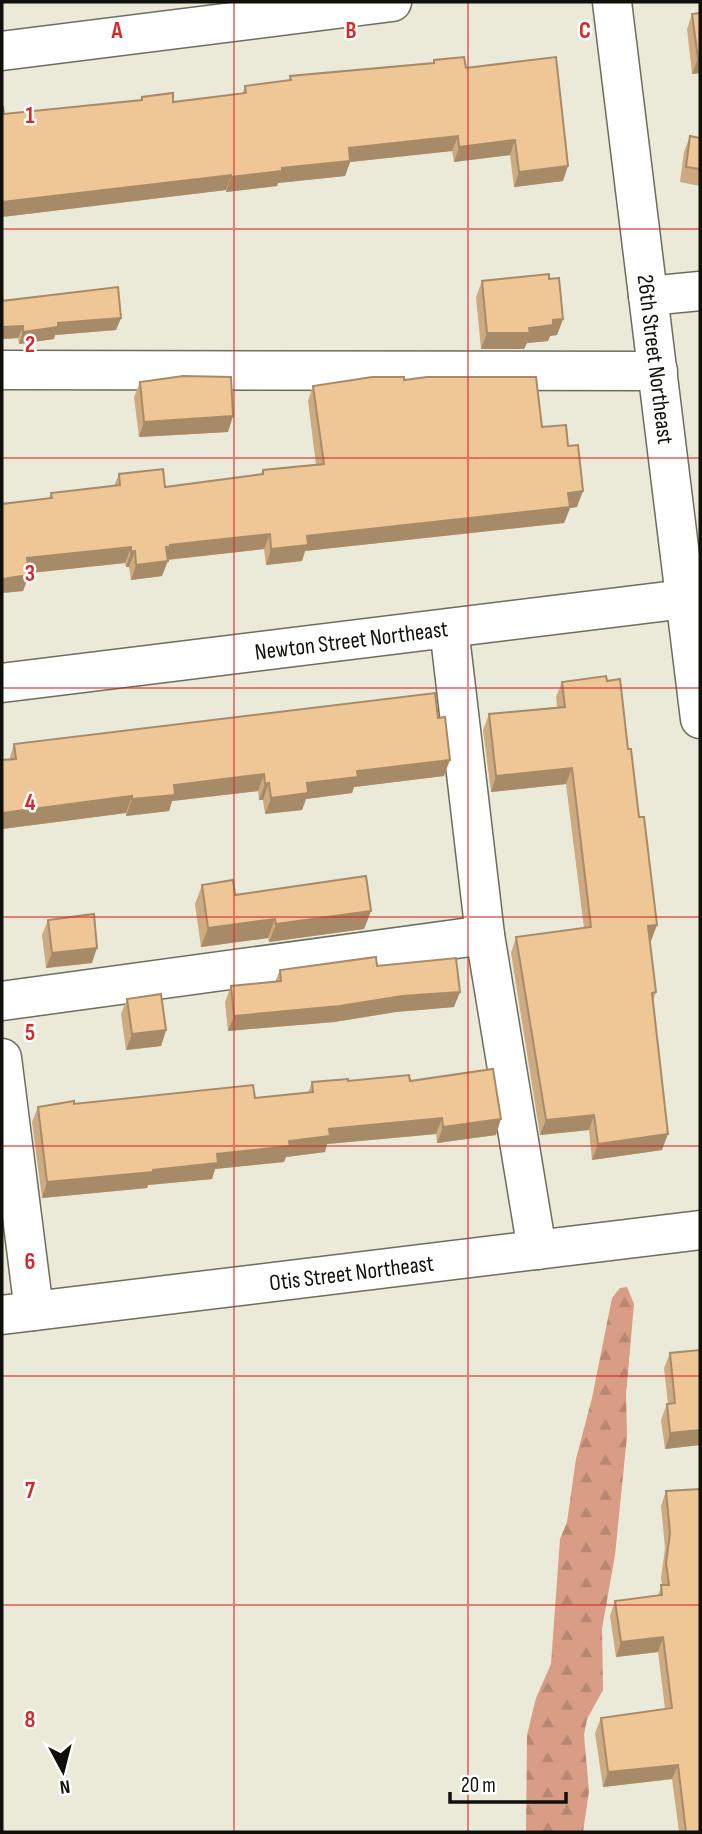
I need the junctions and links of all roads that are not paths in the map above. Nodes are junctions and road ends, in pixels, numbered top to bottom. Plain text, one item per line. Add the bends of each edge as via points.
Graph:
1 (392, 2) edge
2 (612, 2) edge
3 (2, 51) edge
4 (700, 291) edge
5 (648, 296) junction
6 (2, 370) edge
7 (657, 371) junction
8 (693, 598) edge
9 (449, 628) junction
10 (2, 683) edge
11 (700, 719) edge
12 (485, 935) junction
13 (2, 1001) edge
14 (2, 1058) edge
15 (700, 1230) edge
16 (537, 1250) junction
17 (18, 1313) edge

1 - 3 street
2 - 5 street, 26th Street Northeast
4 - 5 street
5 - 7 street, 26th Street Northeast
6 - 7 street
7 - 8 street, 26th Street Northeast
8 - 9 street, Newton Street Northeast
8 - 11 street, 26th Street Northeast
9 - 10 street, Newton Street Northeast
9 - 12 street
12 - 13 street
12 - 16 street
14 - 17 street
15 - 16 street, Otis Street Northeast
16 - 17 street, Otis Street Northeast

